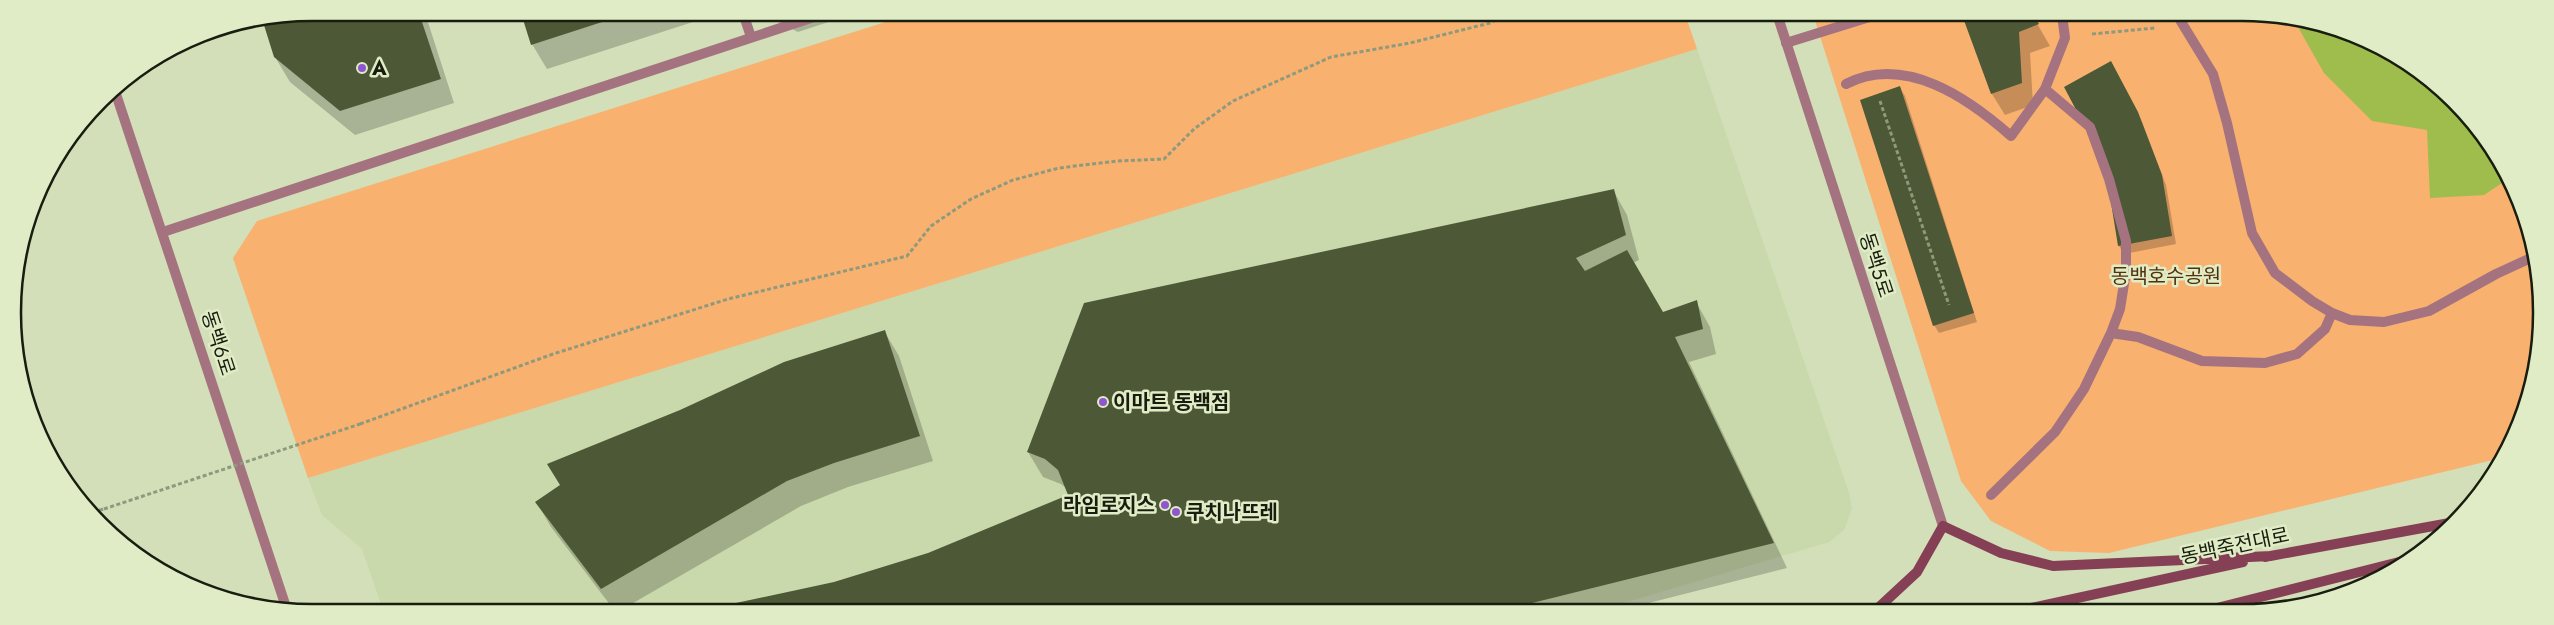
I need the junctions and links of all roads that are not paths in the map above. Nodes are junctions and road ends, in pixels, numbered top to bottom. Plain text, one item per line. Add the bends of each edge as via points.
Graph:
1 (745, 21) edge
2 (801, 21) edge
3 (1779, 21) edge
4 (1857, 21) edge
5 (2063, 21) edge
6 (2181, 21) edge
7 (751, 37) junction
8 (1786, 43) junction
9 (1846, 84) dead end
10 (2045, 89) junction
11 (117, 97) edge
12 (164, 232) junction
13 (2528, 260) edge
14 (2332, 313) junction
15 (2111, 333) junction
16 (1991, 495) dead end
17 (2440, 525) edge
18 (1943, 526) junction
19 (2271, 556) junction
20 (2387, 565) edge
21 (284, 602) edge
22 (1882, 604) edge
23 (2050, 604) edge
24 (2233, 604) edge

1 - 7 street
2 - 7 street
3 - 8 street, 동백5로
4 - 8 street
5 - 10 street via 2065,38
6 - 14 street via 2213,74 2252,232 2275,273
7 - 12 street
8 - 18 street, 동백5로
9 - 10 street via 1871,75 1914,77 1959,96 2011,136
10 - 15 street via 2090,126 2112,188 2126,241 2126,271 2120,309
11 - 12 street, 동백6로
12 - 21 street, 동백6로
13 - 14 street via 2429,311 2384,322 2350,320
14 - 15 street via 2326,329 2297,354 2265,363 2202,361 2138,337
15 - 16 street via 2084,389 2055,432
17 - 19 main road, 동백죽전대로
18 - 19 main road via 2001,553 2053,566
18 - 22 main road via 1917,572
19 - 23 main road, 동백죽전대로
20 - 24 main road

